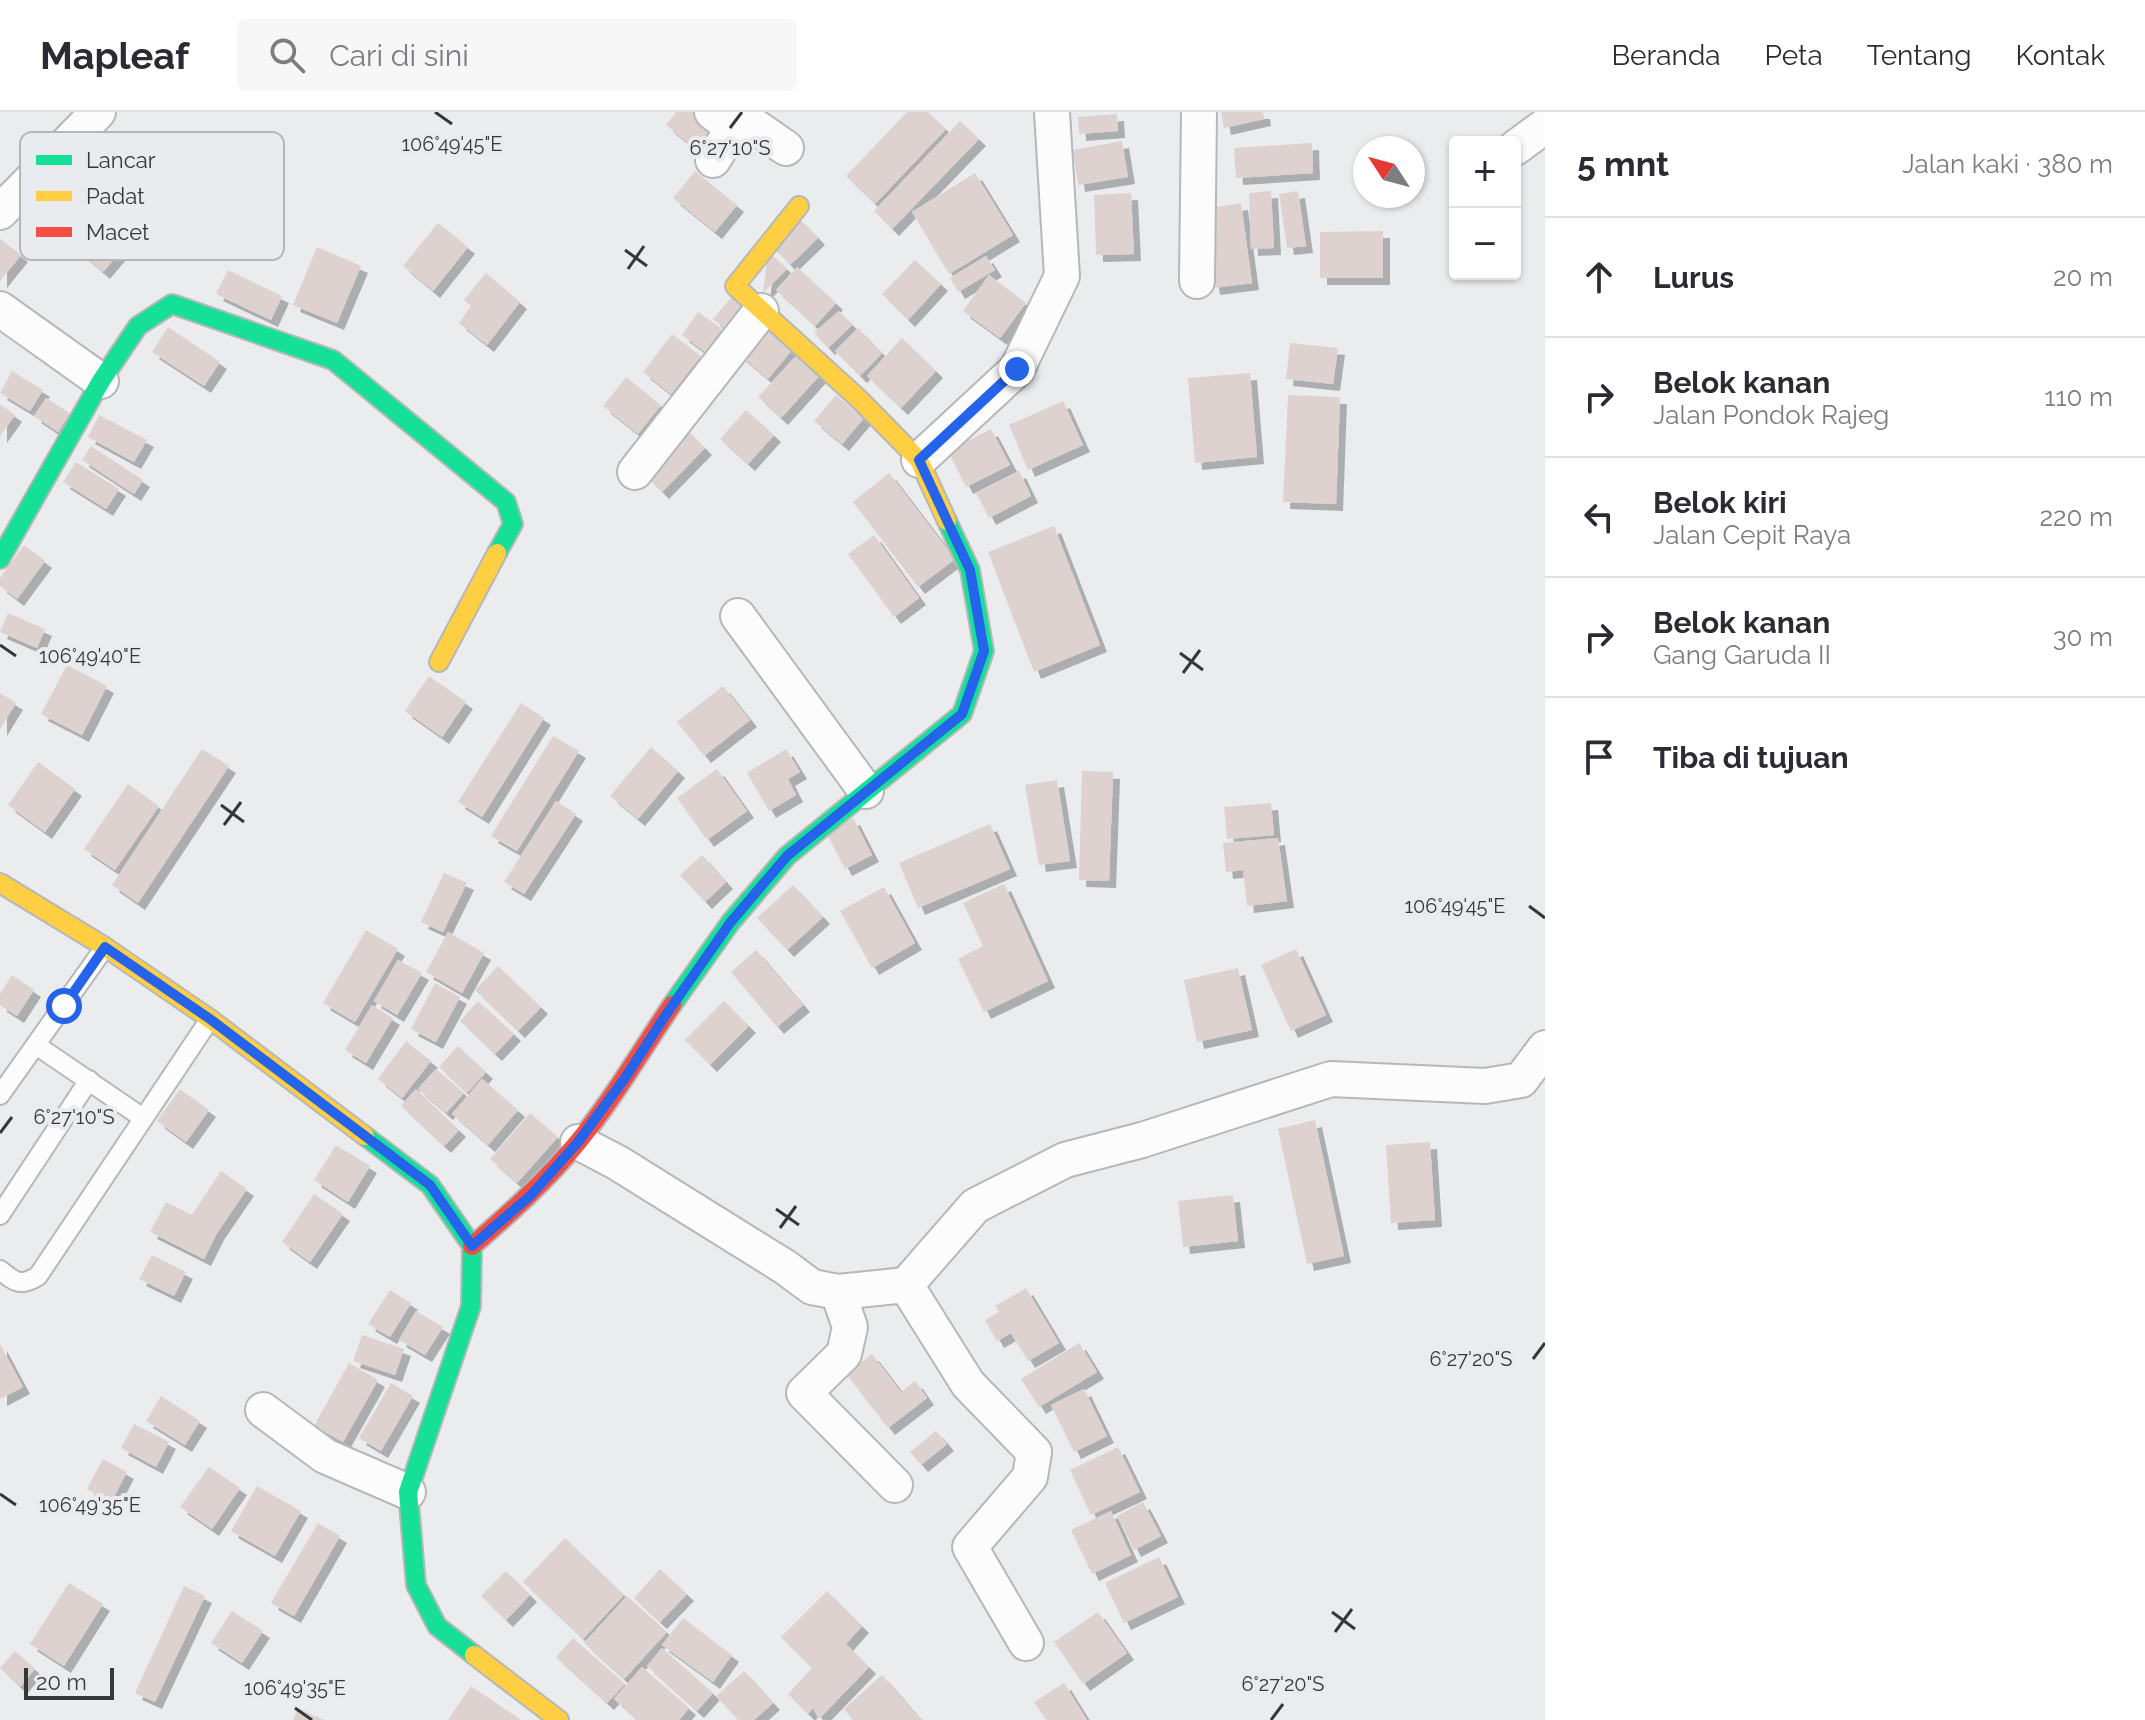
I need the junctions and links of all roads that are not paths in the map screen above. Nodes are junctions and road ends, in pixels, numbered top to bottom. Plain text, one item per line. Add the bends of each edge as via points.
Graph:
1 (98, 112) edge
2 (712, 112) edge
3 (734, 112) edge
4 (1052, 112) edge
5 (1199, 112) edge
6 (1545, 126) edge
7 (78, 132) edge
8 (1521, 144) edge
9 (786, 148) dead end
10 (713, 160) dead end
11 (20, 192) edge
12 (799, 206) dead end
13 (0, 212) edge
14 (1197, 281) dead end
15 (0, 309) edge
16 (761, 311) junction
17 (101, 381) junction
18 (919, 460) junction
19 (635, 472) dead end
20 (0, 559) edge
21 (738, 616) dead end
22 (439, 662) dead end
23 (866, 791) junction
24 (0, 883) edge
25 (105, 947) junction
26 (210, 1019) junction
27 (36, 1045) junction
28 (1544, 1051) edge
29 (89, 1080) junction
30 (0, 1095) edge
31 (143, 1118) junction
32 (578, 1142) junction
33 (0, 1215) edge
34 (472, 1246) junction
35 (0, 1270) edge
36 (906, 1285) junction
37 (838, 1292) junction
38 (263, 1410) dead end
39 (895, 1485) dead end
40 (408, 1492) junction
41 (1026, 1643) dead end
42 (559, 1720) edge

1 - 7 street
2 - 10 street via 733,128
3 - 9 street
4 - 18 street via 1062,276 1017,369
5 - 14 street
6 - 8 street
11 - 13 street
12 - 16 street via 736,283
15 - 17 street
16 - 18 street
16 - 19 street
17 - 20 street
17 - 22 street via 138,326 172,304 333,360 506,502 513,524
18 - 23 street via 970,570 984,651 962,714
21 - 23 street
23 - 32 street via 787,856 730,923
24 - 25 street
25 - 26 street
25 - 27 lane
26 - 31 lane
26 - 34 street via 430,1185
27 - 29 lane
27 - 30 lane
28 - 36 street via 1521,1080 1485,1086 1331,1079 1065,1160 975,1206
29 - 31 lane
29 - 33 lane
31 - 35 lane via 38,1276 27,1283 14,1281
32 - 34 street via 531,1195
32 - 37 street via 812,1287
34 - 40 street via 471,1306
36 - 37 street
36 - 41 street via 968,1384 1034,1452 1030,1477 970,1547
37 - 39 street via 850,1327 844,1354 804,1393
38 - 40 street via 325,1456
40 - 42 street via 416,1585 437,1626

